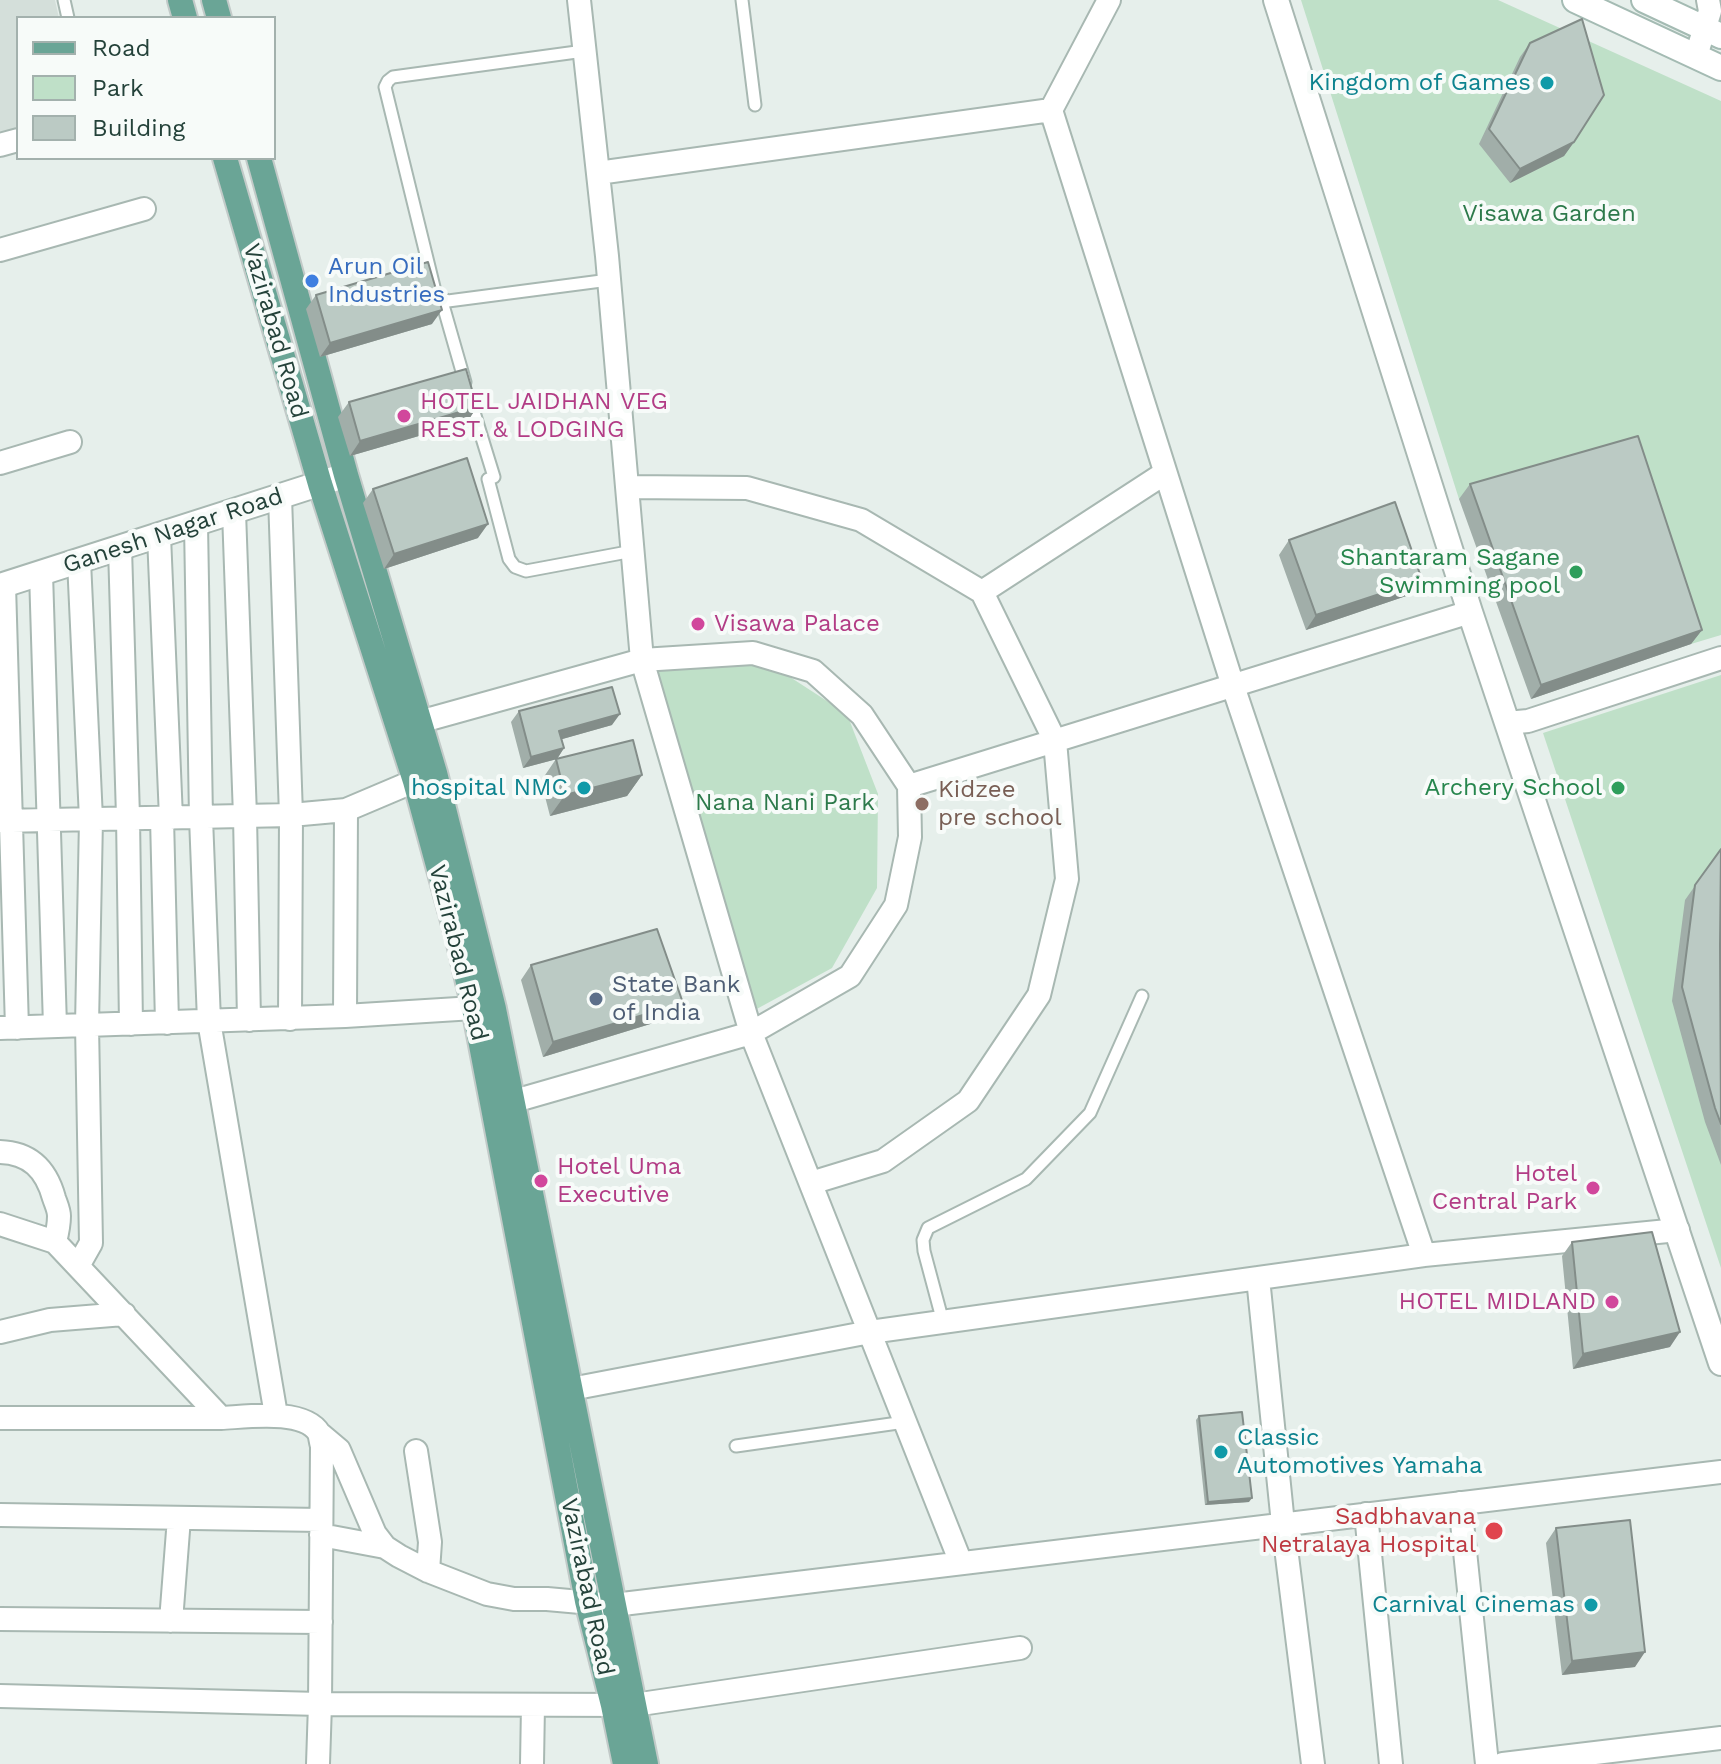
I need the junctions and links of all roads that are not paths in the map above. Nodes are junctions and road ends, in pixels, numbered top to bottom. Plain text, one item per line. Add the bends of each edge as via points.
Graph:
1 (579, 0) edge
2 (742, 0) edge
3 (1109, 0) edge
4 (1276, 0) edge
5 (1575, 0) edge
6 (1644, 0) edge
7 (1708, 0) edge
8 (1713, 32) edge
9 (584, 51) junction
10 (1696, 56) junction
11 (1721, 68) edge
12 (755, 105) dead end
13 (1051, 110) junction
14 (226, 160) edge
15 (260, 160) edge
16 (598, 173) junction
17 (144, 209) dead end
18 (0, 250) edge
19 (609, 280) junction
20 (441, 298) junction
21 (70, 442) dead end
22 (0, 463) edge
23 (1165, 473) junction
24 (346, 475) junction
25 (320, 484) junction
26 (627, 487) junction
27 (280, 497) junction
28 (234, 512) junction
29 (196, 524) junction
30 (159, 536) junction
31 (120, 548) junction
32 (633, 551) junction
33 (79, 561) junction
34 (41, 573) junction
35 (2, 586) edge
36 (982, 592) junction
37 (1470, 612) junction
38 (1721, 658) edge
39 (642, 660) junction
40 (1233, 686) junction
41 (419, 722) junction
42 (1507, 723) junction
43 (1055, 741) junction
44 (425, 777) junction
45 (909, 786) junction
46 (346, 810) junction
47 (291, 815) junction
48 (245, 816) junction
49 (128, 817) junction
50 (166, 818) junction
51 (201, 818) junction
52 (91, 819) junction
53 (5, 820) edge
54 (50, 820) junction
55 (1142, 996) dead end
56 (474, 1008) junction
57 (345, 1016) junction
58 (290, 1019) junction
59 (249, 1020) junction
60 (209, 1021) junction
61 (167, 1023) junction
62 (131, 1024) junction
63 (87, 1025) junction
64 (55, 1026) junction
65 (8, 1028) edge
66 (751, 1033) junction
67 (503, 1104) junction
68 (0, 1152) edge
69 (811, 1183) junction
70 (0, 1224) edge
71 (1678, 1230) junction
72 (55, 1242) junction
73 (1424, 1255) junction
74 (78, 1266) junction
75 (1258, 1278) junction
76 (124, 1314) junction
77 (943, 1322) junction
78 (0, 1332) edge
79 (870, 1332) junction
80 (1721, 1363) edge
81 (571, 1389) junction
82 (276, 1415) junction
83 (0, 1418) edge
84 (221, 1418) junction
85 (905, 1422) junction
86 (320, 1434) junction
87 (736, 1446) dead end
88 (416, 1451) dead end
89 (1721, 1472) edge
90 (1460, 1503) junction
91 (1366, 1514) junction
92 (0, 1515) edge
93 (179, 1518) junction
94 (1283, 1524) junction
95 (321, 1527) junction
96 (385, 1547) junction
97 (961, 1563) junction
98 (428, 1571) junction
99 (587, 1601) junction
100 (614, 1605) junction
101 (0, 1619) edge
102 (171, 1621) junction
103 (321, 1622) junction
104 (1020, 1648) dead end
105 (0, 1696) edge
106 (320, 1704) junction
107 (533, 1705) junction
108 (624, 1705) junction
109 (1721, 1738) edge
110 (1638, 1756) edge
111 (318, 1764) edge
112 (532, 1764) edge
113 (625, 1764) edge
114 (646, 1764) edge
115 (1313, 1764) edge
116 (1391, 1764) edge
117 (1487, 1764) edge
118 (1503, 1764) edge

1 - 9 street
2 - 12 lane
3 - 13 street
4 - 37 street
5 - 10 street
6 - 8 street
7 - 8 street
8 - 10 street
9 - 16 street
9 - 20 lane via 388,81 385,87 435,291
10 - 11 street
13 - 16 street
13 - 23 street
14 - 25 main road, Vazirabad Road
15 - 24 main road, Vazirabad Road
16 - 19 street
17 - 18 street
19 - 20 lane
19 - 26 street
20 - 32 lane via 515,567 526,571
21 - 22 street
23 - 36 street
23 - 40 street
24 - 25 street, Ganesh Nagar Road
24 - 41 main road, Vazirabad Road
25 - 27 street, Ganesh Nagar Road
25 - 44 main road, Vazirabad Road
26 - 32 street
26 - 36 street via 747,488 861,520
27 - 28 street, Ganesh Nagar Road
27 - 47 street
28 - 29 street, Ganesh Nagar Road
28 - 48 street
29 - 30 street, Ganesh Nagar Road
29 - 51 street
30 - 31 street, Ganesh Nagar Road
30 - 50 street
31 - 33 street, Ganesh Nagar Road
31 - 49 street
32 - 39 street
33 - 34 street, Ganesh Nagar Road
33 - 52 street
34 - 35 street, Ganesh Nagar Road
34 - 54 street
35 - 53 street
36 - 43 street
37 - 40 street
37 - 42 street
38 - 42 street via 1528,721
39 - 41 street
39 - 45 street via 753,653 813,671 862,715
39 - 66 street
40 - 43 street
40 - 73 street
41 - 44 main road, Vazirabad Road
42 - 71 street
43 - 45 street
43 - 69 street via 1067,879 1039,995 968,1101 883,1161
44 - 46 street
44 - 56 main road, Vazirabad Road
44 - 67 main road, Vazirabad Road via 494,1009
45 - 66 street via 910,837 896,905 850,976
46 - 47 street
46 - 57 street
47 - 48 street
47 - 58 street
48 - 51 street
48 - 59 street
49 - 50 street
49 - 52 street
49 - 62 street
50 - 51 street
50 - 61 street
51 - 60 street
52 - 54 street
52 - 63 street
53 - 54 street
53 - 65 street
54 - 64 street
55 - 77 lane via 1090,1113 1026,1179 928,1228 924,1251
56 - 57 street
56 - 67 main road, Vazirabad Road
57 - 58 street
58 - 59 street
59 - 60 street
60 - 61 street
60 - 82 street
61 - 62 street
62 - 63 street
63 - 64 street
63 - 74 street via 91,1243
64 - 65 street
66 - 67 street
66 - 69 street
67 - 81 main road, Vazirabad Road
67 - 99 main road, Vazirabad Road
68 - 72 street via 14,1152 42,1170 59,1214
69 - 79 street
70 - 72 street
71 - 73 street
71 - 80 street
72 - 74 street
73 - 75 street
74 - 76 street
75 - 77 street
75 - 94 street
76 - 78 street via 50,1320
76 - 84 street
77 - 79 street
79 - 81 street
79 - 85 street
81 - 100 main road, Vazirabad Road
82 - 84 street
82 - 86 street via 307,1423
83 - 84 street
85 - 87 lane
85 - 97 street
86 - 95 street
86 - 96 street via 339,1450
88 - 98 street via 430,1542
89 - 90 street
90 - 91 street
90 - 117 street
91 - 94 street
91 - 116 street
92 - 93 street
93 - 95 street
93 - 102 street
94 - 97 street
94 - 115 street
95 - 96 street
95 - 103 street
96 - 98 street
97 - 100 street
98 - 99 street via 487,1594
99 - 100 street
99 - 108 main road, Vazirabad Road
100 - 108 main road, Vazirabad Road
101 - 102 street
102 - 103 street
103 - 106 street
104 - 108 street
105 - 106 street
106 - 107 street
106 - 111 street
107 - 108 street
107 - 112 street
108 - 113 main road, Vazirabad Road
108 - 114 main road, Vazirabad Road
109 - 110 street
110 - 118 street

